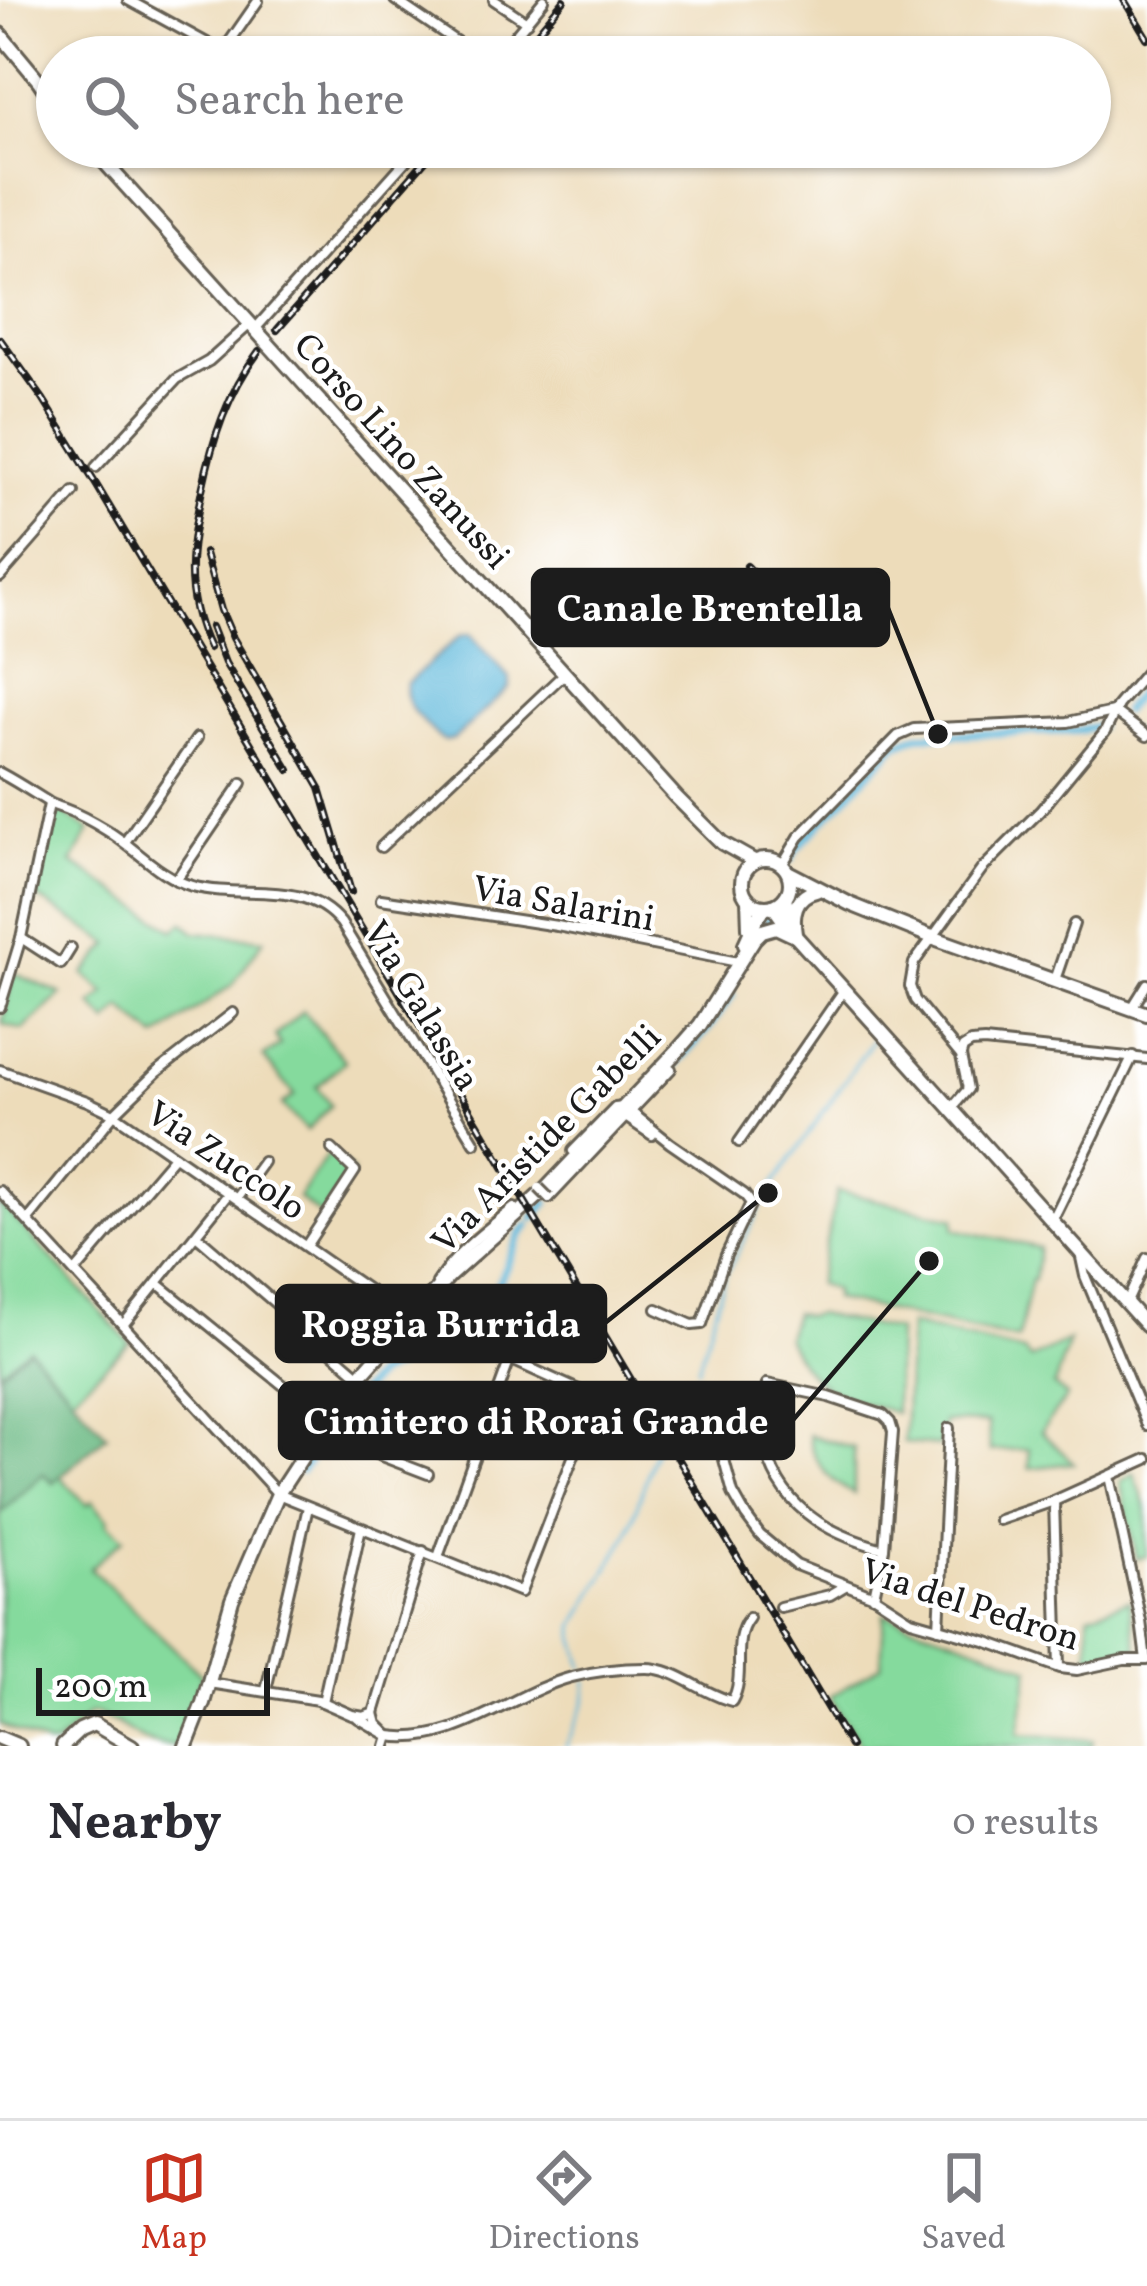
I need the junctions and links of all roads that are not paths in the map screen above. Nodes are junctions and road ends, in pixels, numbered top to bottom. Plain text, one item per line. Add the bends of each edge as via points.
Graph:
1 (128, 0) edge
2 (395, 0) edge
3 (494, 0) edge
4 (544, 0) edge
5 (258, 1) edge
6 (526, 22) junction
7 (0, 34) edge
8 (194, 36) edge
9 (234, 36) edge
10 (448, 36) edge
11 (514, 36) edge
12 (0, 46) edge
13 (36, 77) edge
14 (36, 85) edge
15 (110, 168) edge
16 (399, 168) edge
17 (252, 326) junction
18 (96, 466) dead end
19 (74, 492) dead end
20 (0, 577) edge
21 (1147, 671) edge
22 (564, 674) junction
23 (1118, 715) junction
24 (1147, 736) edge
25 (197, 738) dead end
26 (0, 773) edge
27 (242, 783) dead end
28 (49, 804) junction
29 (125, 842) junction
30 (722, 842) junction
31 (381, 847) dead end
32 (754, 861) junction
33 (785, 868) junction
34 (742, 876) junction
35 (176, 880) junction
36 (816, 891) junction
37 (837, 897) junction
38 (381, 899) dead end
39 (748, 899) junction
40 (778, 901) junction
41 (1074, 924) dead end
42 (749, 933) junction
43 (796, 936) junction
44 (21, 938) junction
45 (936, 939) junction
46 (71, 948) dead end
47 (740, 959) junction
48 (1054, 981) junction
49 (1147, 984) edge
50 (845, 989) junction
51 (0, 1007) edge
52 (1131, 1009) junction
53 (233, 1013) dead end
54 (1147, 1014) edge
55 (961, 1056) junction
56 (1132, 1057) junction
57 (1147, 1059) edge
58 (0, 1070) edge
59 (952, 1108) junction
60 (625, 1112) junction
61 (114, 1114) junction
62 (739, 1142) dead end
63 (475, 1143) dead end
64 (332, 1149) dead end
65 (174, 1156) junction
66 (263, 1162) dead end
67 (0, 1191) edge
68 (233, 1196) junction
69 (514, 1208) dead end
70 (28, 1220) junction
71 (1052, 1221) junction
72 (196, 1235) junction
73 (306, 1246) junction
74 (1079, 1251) junction
75 (1147, 1258) edge
76 (75, 1272) junction
77 (157, 1283) junction
78 (428, 1300) junction
79 (1126, 1304) junction
80 (657, 1309) dead end
81 (414, 1315) junction
82 (123, 1324) junction
83 (1147, 1326) edge
84 (510, 1359) junction
85 (360, 1376) junction
86 (596, 1398) junction
87 (1147, 1425) edge
88 (949, 1428) dead end
89 (326, 1430) junction
90 (1147, 1459) edge
91 (428, 1474) dead end
92 (1110, 1476) junction
93 (278, 1494) junction
94 (1054, 1501) junction
95 (308, 1507) junction
96 (999, 1520) dead end
97 (361, 1528) junction
98 (884, 1549) junction
99 (423, 1551) junction
100 (437, 1557) junction
101 (845, 1586) junction
102 (874, 1596) junction
103 (779, 1607) dead end
104 (749, 1618) dead end
105 (939, 1628) junction
106 (1146, 1660) edge
107 (1060, 1668) junction
108 (208, 1683) junction
109 (266, 1690) junction
110 (323, 1702) junction
111 (374, 1713) junction
112 (352, 1715) junction
113 (388, 1741) edge
114 (63, 1746) edge
115 (132, 1746) edge
116 (190, 1746) edge

1 - 8 street
2 - 10 street
3 - 6 street
4 - 6 street
5 - 9 street
6 - 11 street
7 - 13 main road
12 - 14 main road
15 - 17 main road, Corso Lino Zanussi
16 - 17 street
17 - 18 street via 177,379
17 - 22 main road, Corso Lino Zanussi
19 - 20 street
21 - 23 street
22 - 30 main road, Corso Lino Zanussi
22 - 31 street
23 - 24 street
23 - 33 street via 898,736 799,837
23 - 45 street via 982,869
25 - 29 street
26 - 28 street, Via Galassia
27 - 35 street
28 - 29 street, Via Galassia
28 - 44 street
29 - 35 street, Via Galassia
30 - 32 main road, Corso Lino Zanussi
30 - 34 main road, Corso Lino Zanussi
32 - 33 main road
32 - 34 main road
33 - 37 main road
33 - 40 main road
34 - 39 main road
35 - 63 street, Via Galassia via 297,895 332,913
36 - 37 main road
36 - 40 main road
36 - 43 main road via 797,905
37 - 45 main road
38 - 47 street, Via Salarini
39 - 40 main road
39 - 42 main road, Via Aristide Gabelli
40 - 42 main road, Via Aristide Gabelli
40 - 43 main road
41 - 48 street
42 - 47 main road, Via Aristide Gabelli
43 - 47 main road via 770,928
43 - 50 main road
44 - 46 street via 61,964
44 - 51 street
45 - 48 main road
45 - 55 street via 914,963 910,986
47 - 60 main road, Via Aristide Gabelli via 700,1025
48 - 52 main road
49 - 52 street
50 - 59 main road
50 - 62 street
52 - 54 main road
53 - 61 street
55 - 56 street via 971,1043
55 - 59 street via 968,1089
56 - 57 street
56 - 71 street
58 - 61 street, Via Zuccolo
59 - 71 main road
60 - 60 street, bridge via 549,1198 539,1188 615,1108
60 - 78 main road, Via Aristide Gabelli
60 - 80 street via 751,1203 702,1324
61 - 65 street, Via Zuccolo
61 - 70 street
64 - 73 street via 355,1171
65 - 68 street, Via Zuccolo
65 - 76 street
66 - 68 street
67 - 70 street
68 - 72 street
68 - 73 street, Via Zuccolo
69 - 78 street, Via Aristide Gabelli via 445,1269
70 - 76 street
71 - 74 main road
72 - 77 street
72 - 85 street
73 - 81 street, Via Zuccolo
74 - 79 main road
74 - 87 street
75 - 79 street
76 - 82 street
77 - 82 street
77 - 89 street
78 - 81 main road, Via Aristide Gabelli
79 - 83 main road
81 - 84 street, Via Zuccolo
81 - 85 main road, Via Aristide Gabelli
82 - 93 street
84 - 86 street, Via Zuccolo
84 - 100 street
85 - 89 main road, Via Aristide Gabelli
86 - 100 street via 521,1592
86 - 101 street via 640,1445 661,1444 698,1420 716,1426 733,1492 760,1535 796,1565
88 - 105 street
89 - 91 street
89 - 93 main road, Via Aristide Gabelli
90 - 92 street
92 - 94 street
92 - 106 street
93 - 95 street
93 - 108 main road, Via Aristide Gabelli via 232,1600
94 - 96 street
94 - 107 street
95 - 97 street
95 - 109 street
97 - 99 street
97 - 110 street
98 - 98 street via 890,1422 830,1396 767,1384 765,1442 790,1497 829,1530
98 - 102 street
99 - 100 street
99 - 111 street
101 - 102 street, Via del Pedron
101 - 103 street, Via del Pedron
102 - 105 street, Via del Pedron
104 - 113 street via 740,1628 732,1701 642,1668 571,1677 455,1729
105 - 107 street, Via del Pedron
106 - 107 street, Via del Pedron
108 - 109 street
108 - 116 main road, Via Aristide Gabelli
109 - 110 street
110 - 112 street
111 - 112 street
111 - 113 street
112 - 113 street
114 - 115 main road via 94,1724

